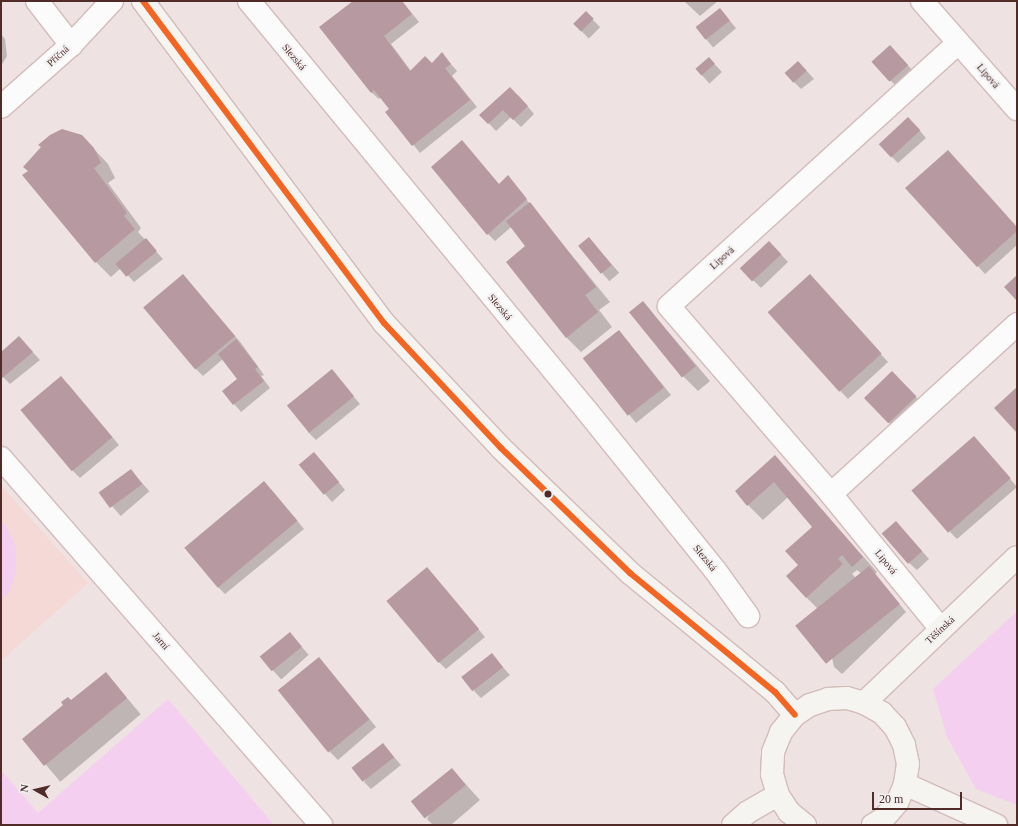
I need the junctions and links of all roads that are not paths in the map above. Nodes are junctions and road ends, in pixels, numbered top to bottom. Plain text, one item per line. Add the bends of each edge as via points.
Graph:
1 (37, 1) edge
2 (112, 1) edge
3 (143, 1) edge
4 (249, 1) edge
5 (922, 1) edge
6 (958, 43) junction
7 (71, 45) junction
8 (1, 107) edge
9 (1017, 109) edge
10 (1017, 324) edge
11 (1, 458) edge
12 (831, 494) junction
13 (1017, 557) edge
14 (748, 616) dead end
15 (941, 629) junction
16 (864, 703) junction
17 (795, 715) junction
18 (905, 784) junction
19 (778, 795) junction
20 (320, 825) edge
21 (733, 825) edge
22 (805, 825) edge
23 (873, 825) edge
24 (996, 825) edge

1 - 7 street
2 - 7 street, Příčná
3 - 17 street via 384,323 500,448 625,567 775,692
4 - 14 street, Slezská via 587,411 715,570
5 - 6 street, Lipová
6 - 9 street, Lipová
6 - 12 street, Lipová via 669,306
7 - 8 street, Příčná
10 - 12 street
11 - 20 street, Jarní
12 - 15 street, Lipová
13 - 15 street, Těšínská
15 - 16 street, Těšínská
16 - 17 street via 847,698 828,699 810,705
16 - 18 street via 882,713 895,727 904,745 908,764
17 - 19 street via 781,732 773,752 772,774
18 - 23 street via 897,803 883,819
18 - 24 street
19 - 21 street via 748,812
19 - 22 street via 789,812

